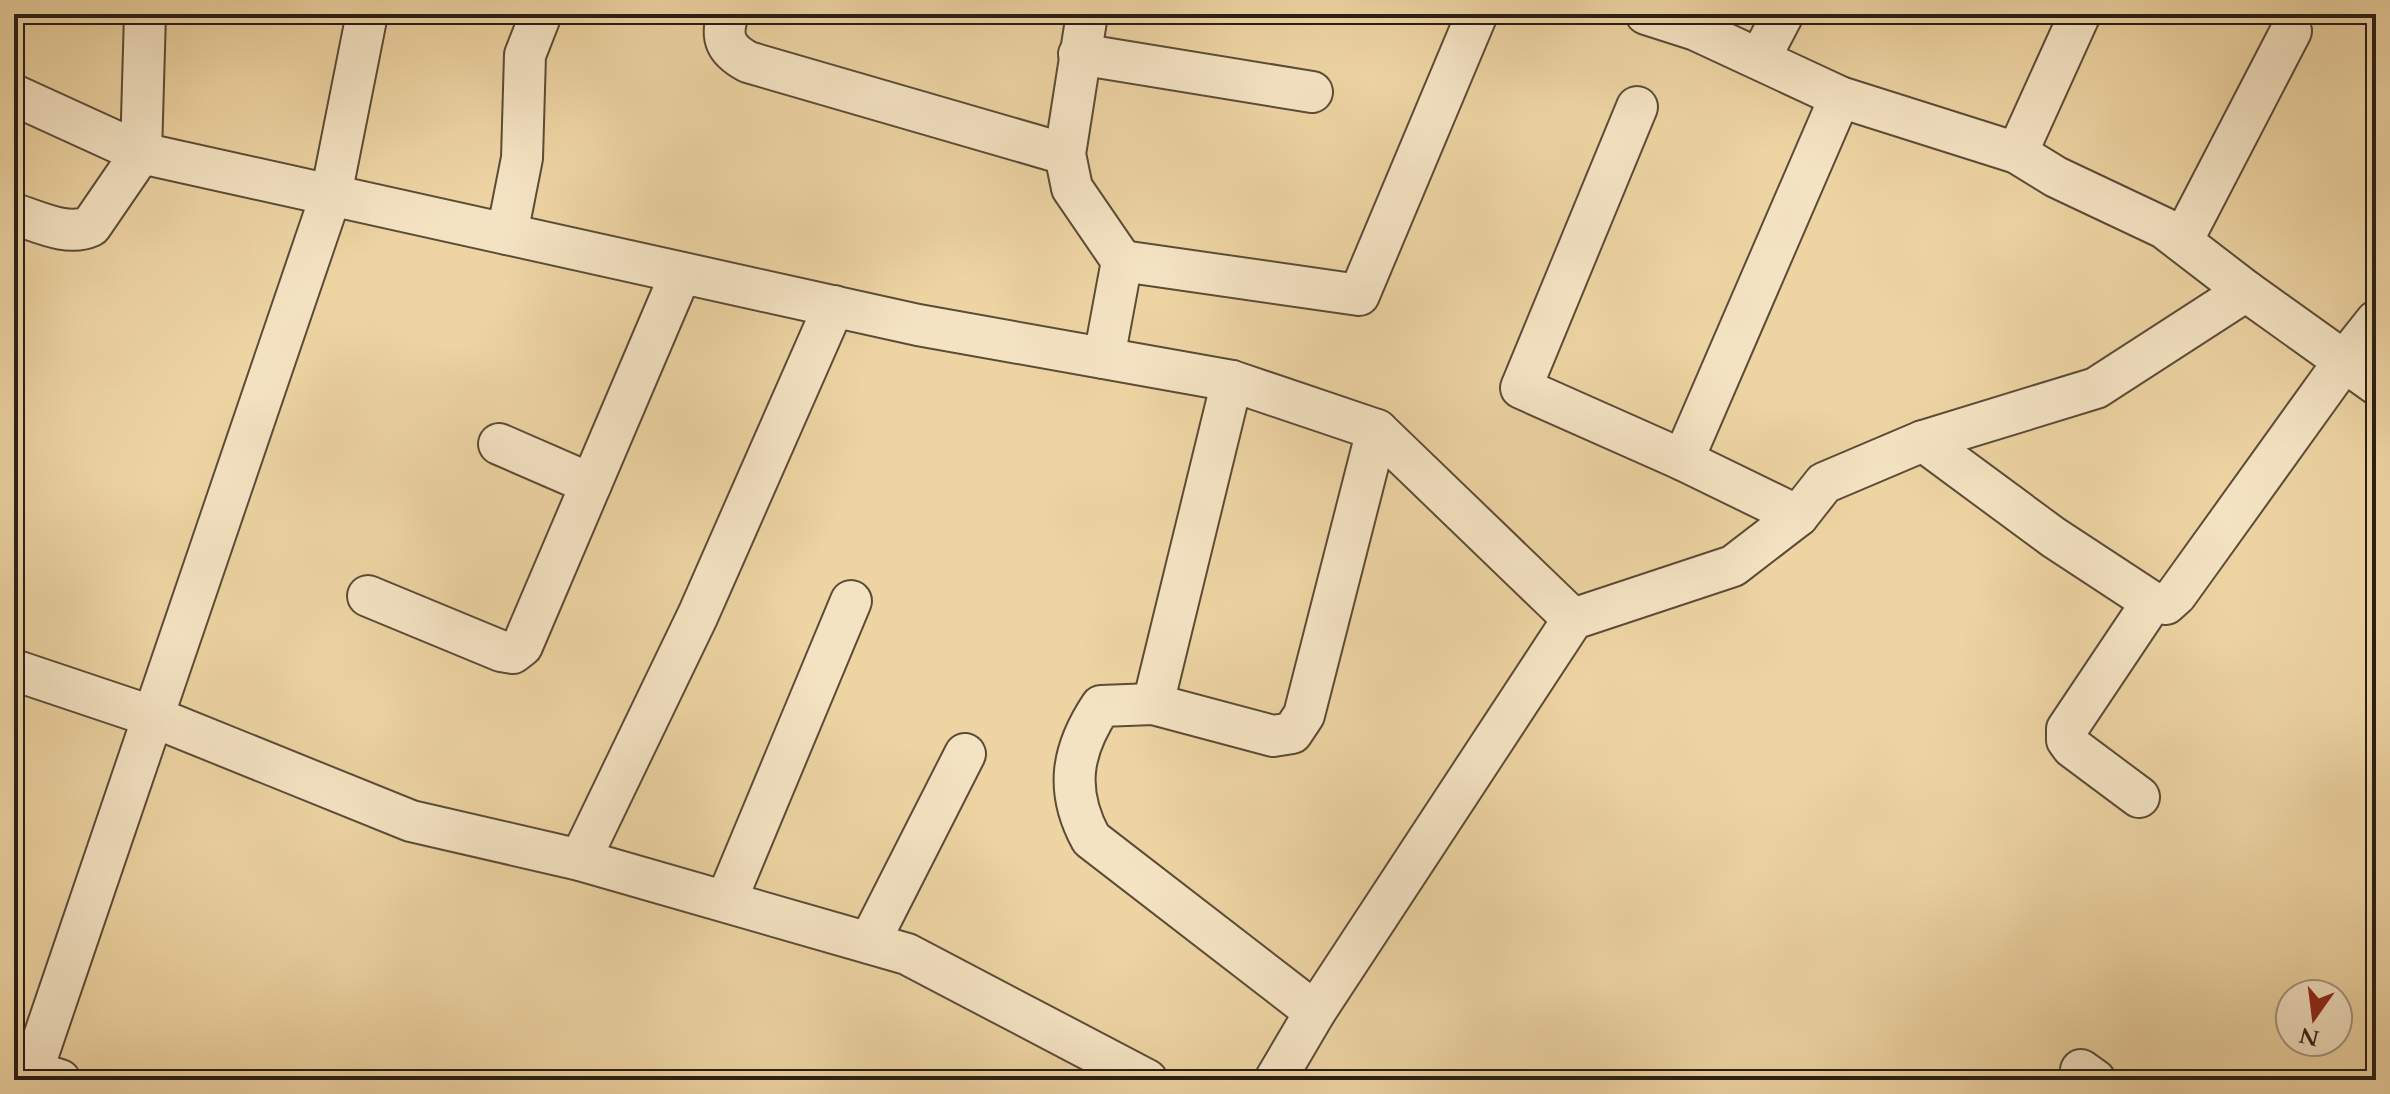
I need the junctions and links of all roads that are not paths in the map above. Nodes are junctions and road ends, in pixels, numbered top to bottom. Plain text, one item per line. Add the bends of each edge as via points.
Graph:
1 (145, 14) edge
2 (367, 14) edge
3 (541, 14) edge
4 (728, 14) edge
5 (1087, 14) edge
6 (1477, 14) edge
7 (1646, 14) edge
8 (1783, 14) edge
9 (2080, 14) edge
10 (2291, 31) dead end
11 (1079, 54) junction
12 (1760, 58) junction
13 (1312, 92) dead end
14 (14, 95) edge
15 (1840, 97) junction
16 (1637, 107) dead end
17 (141, 153) junction
18 (2017, 153) junction
19 (1065, 154) junction
20 (331, 195) junction
21 (14, 214) edge
22 (507, 234) junction
23 (2182, 241) junction
24 (1122, 261) junction
25 (681, 273) junction
26 (2246, 291) junction
27 (834, 306) junction
28 (2376, 321) edge
29 (1104, 358) junction
30 (2345, 360) junction
31 (1232, 381) junction
32 (2376, 384) edge
33 (1377, 430) junction
34 (1923, 441) junction
35 (499, 444) dead end
36 (1683, 460) junction
37 (591, 484) junction
38 (1798, 516) junction
39 (368, 596) dead end
40 (851, 601) dead end
41 (2152, 602) junction
42 (1573, 619) junction
43 (14, 670) edge
44 (1153, 704) junction
45 (151, 716) junction
46 (965, 754) dead end
47 (2139, 797) dead end
48 (580, 860) junction
49 (726, 901) junction
50 (869, 943) junction
51 (1315, 1012) junction
52 (60, 1080) edge
53 (1147, 1080) edge
54 (1275, 1080) edge

1 - 17 street
2 - 20 street
3 - 22 street via 525,55 522,158
4 - 19 street via 725,45 748,62
5 - 11 street
6 - 24 street via 1359,295
7 - 12 street
8 - 12 street
9 - 18 street
10 - 23 street
11 - 13 street
11 - 19 street
12 - 15 street
14 - 17 street
15 - 18 street
15 - 36 street
16 - 36 street via 1521,388
17 - 20 street
17 - 21 street via 91,226 67,230
18 - 23 street
19 - 24 street via 1072,188
20 - 22 street
20 - 45 street
22 - 25 street
23 - 26 street
24 - 29 street
25 - 27 street
25 - 37 street
26 - 30 street
26 - 34 street via 2096,388
27 - 29 street
27 - 48 street via 698,615
28 - 30 street
29 - 31 street
30 - 32 street
30 - 41 street via 2176,595 2166,604
31 - 33 street
31 - 44 street
33 - 42 street
33 - 44 street via 1304,715 1292,733 1273,736
34 - 38 street via 1824,483
34 - 41 street
35 - 37 street
36 - 38 street
37 - 39 street via 522,646 513,653
38 - 42 street via 1733,566
40 - 49 street
41 - 47 street via 2067,729 2072,747
42 - 51 street
43 - 45 street
44 - 51 street via 1101,706 1088,726 1076,759 1074,799 1085,829 1091,839
45 - 48 street via 411,821
45 - 52 street via 34,1066 41,1076
46 - 50 street
48 - 49 street
49 - 50 street
50 - 53 street via 907,954
51 - 54 street

